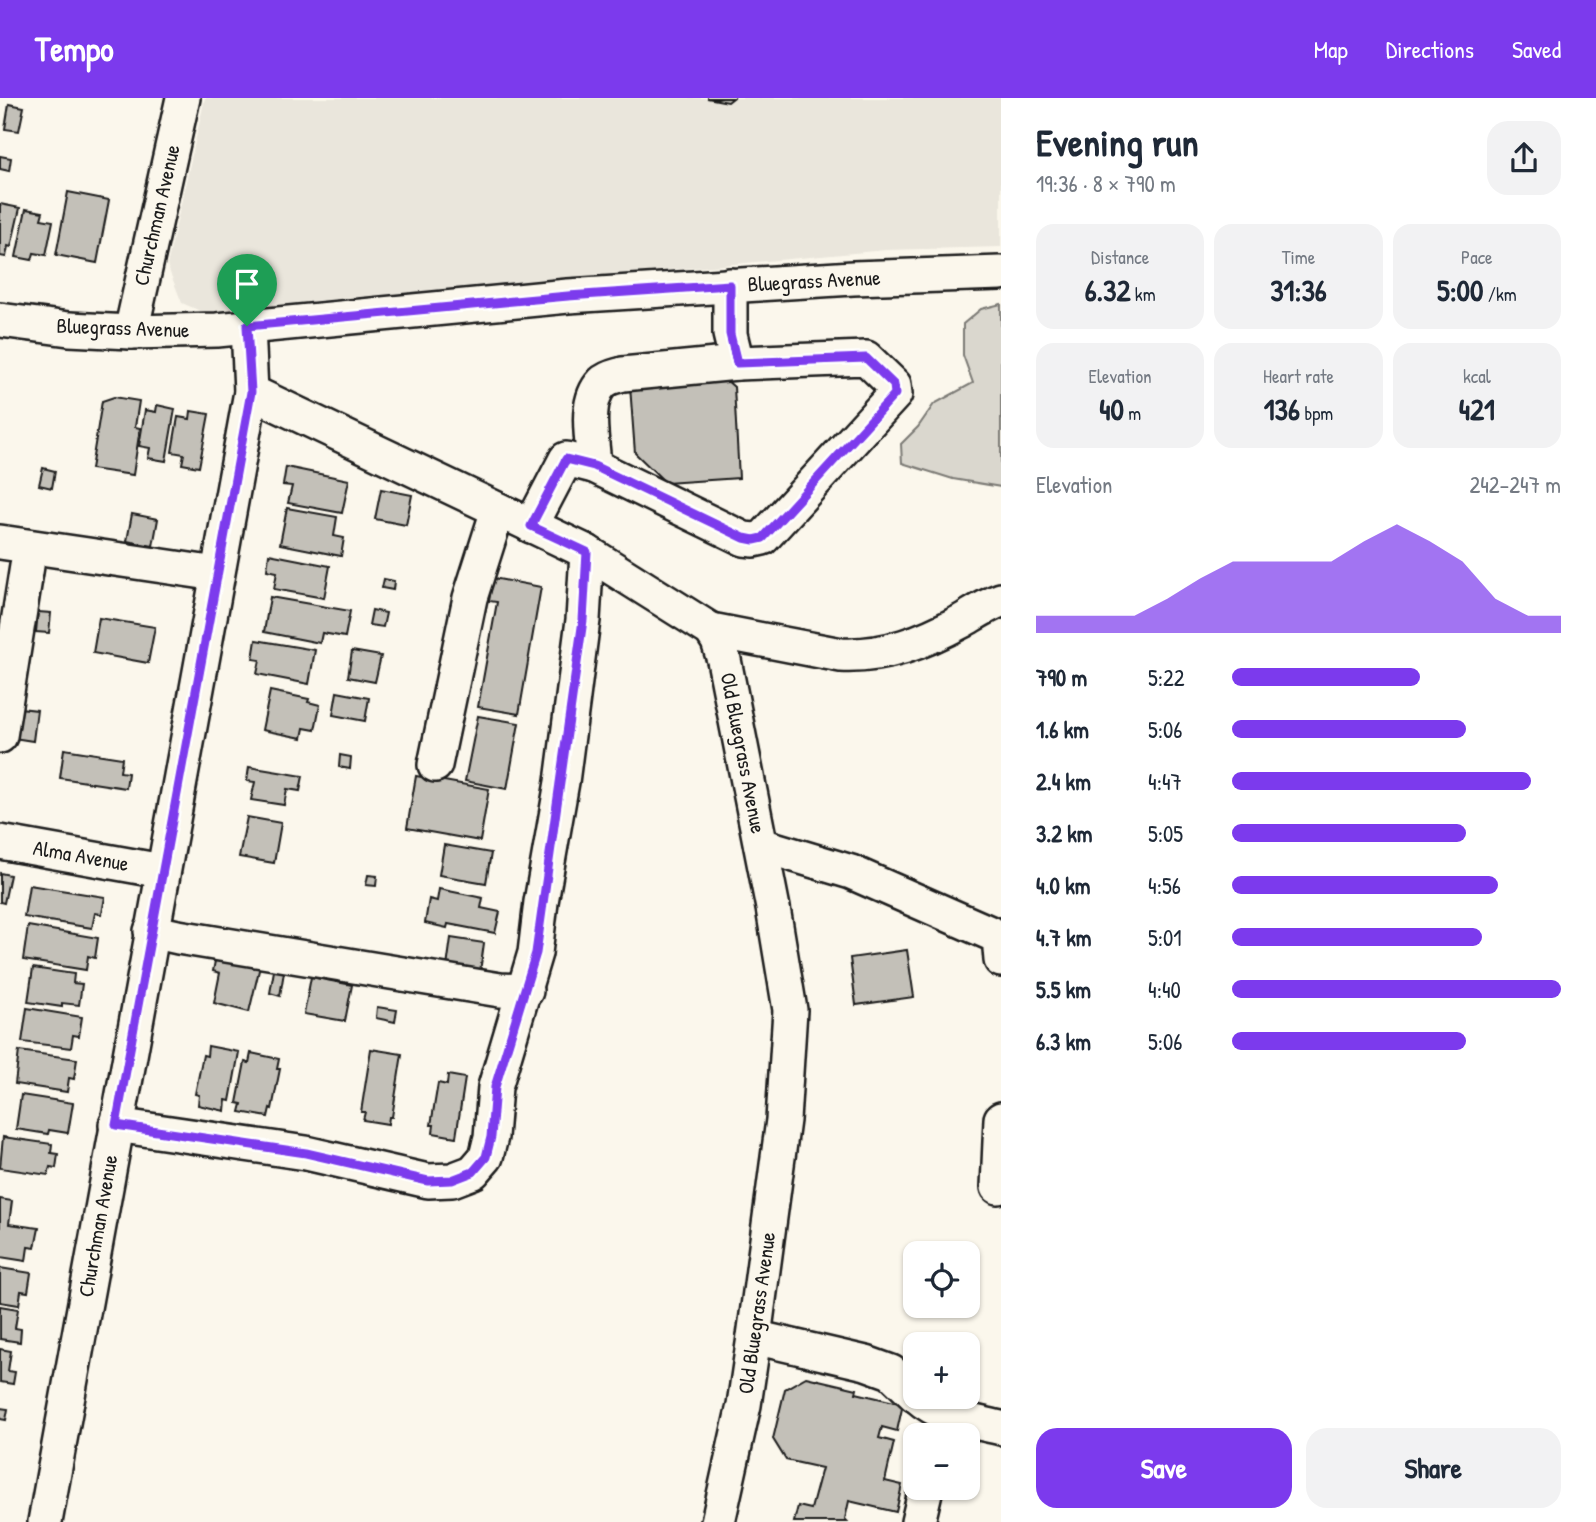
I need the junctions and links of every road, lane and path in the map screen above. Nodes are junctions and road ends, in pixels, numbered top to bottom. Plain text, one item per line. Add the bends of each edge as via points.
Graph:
1 (183, 98) edge
2 (1001, 273) edge
3 (730, 285) junction
4 (0, 320) edge
5 (247, 326) junction
6 (131, 331) junction
7 (737, 363) junction
8 (251, 392) junction
9 (594, 466) junction
10 (498, 510) junction
11 (531, 526) junction
12 (15, 544) edge
13 (587, 552) junction
14 (217, 573) junction
15 (1001, 600) edge
16 (711, 630) junction
17 (0, 736) edge
18 (435, 765) dead end
19 (0, 842) edge
20 (761, 845) junction
21 (162, 871) junction
22 (151, 931) junction
23 (1000, 944) edge
24 (526, 991) junction
25 (1001, 1119) edge
26 (116, 1125) junction
27 (998, 1186) dead end
28 (754, 1337) junction
29 (903, 1384) edge
30 (928, 1409) edge
31 (1001, 1428) edge
32 (923, 1500) edge
33 (44, 1522) edge
34 (718, 1522) edge
35 (918, 1522) edge

1 - 6 street, Churchman Avenue
2 - 3 street, Bluegrass Avenue
3 - 5 street, Bluegrass Avenue
3 - 7 street via 730,334
4 - 6 street, Bluegrass Avenue
5 - 6 street, Bluegrass Avenue
5 - 8 street
7 - 9 street via 609,378 591,405
7 - 9 street via 866,358 894,385 895,394 763,538 744,538
8 - 10 street
8 - 14 street, Churchman Avenue
9 - 11 street via 566,459
10 - 11 street
10 - 18 street via 470,598
11 - 13 street
12 - 14 street
12 - 17 street
13 - 16 street
13 - 24 street via 564,769
14 - 21 street, Churchman Avenue
15 - 16 street via 913,645 863,656
16 - 20 street, Old Bluegrass Avenue via 724,660
19 - 21 street, Alma Avenue
20 - 23 street via 852,872
20 - 28 street, Old Bluegrass Avenue via 790,1010 783,1120
21 - 22 street, Churchman Avenue
22 - 24 street
22 - 26 street, Churchman Avenue
24 - 26 street via 495,1087 486,1157 473,1172 452,1180 428,1181 306,1153
25 - 27 street
26 - 33 street, Churchman Avenue
28 - 29 street via 866,1363 891,1372
28 - 34 street, Old Bluegrass Avenue
30 - 31 street
32 - 35 street

